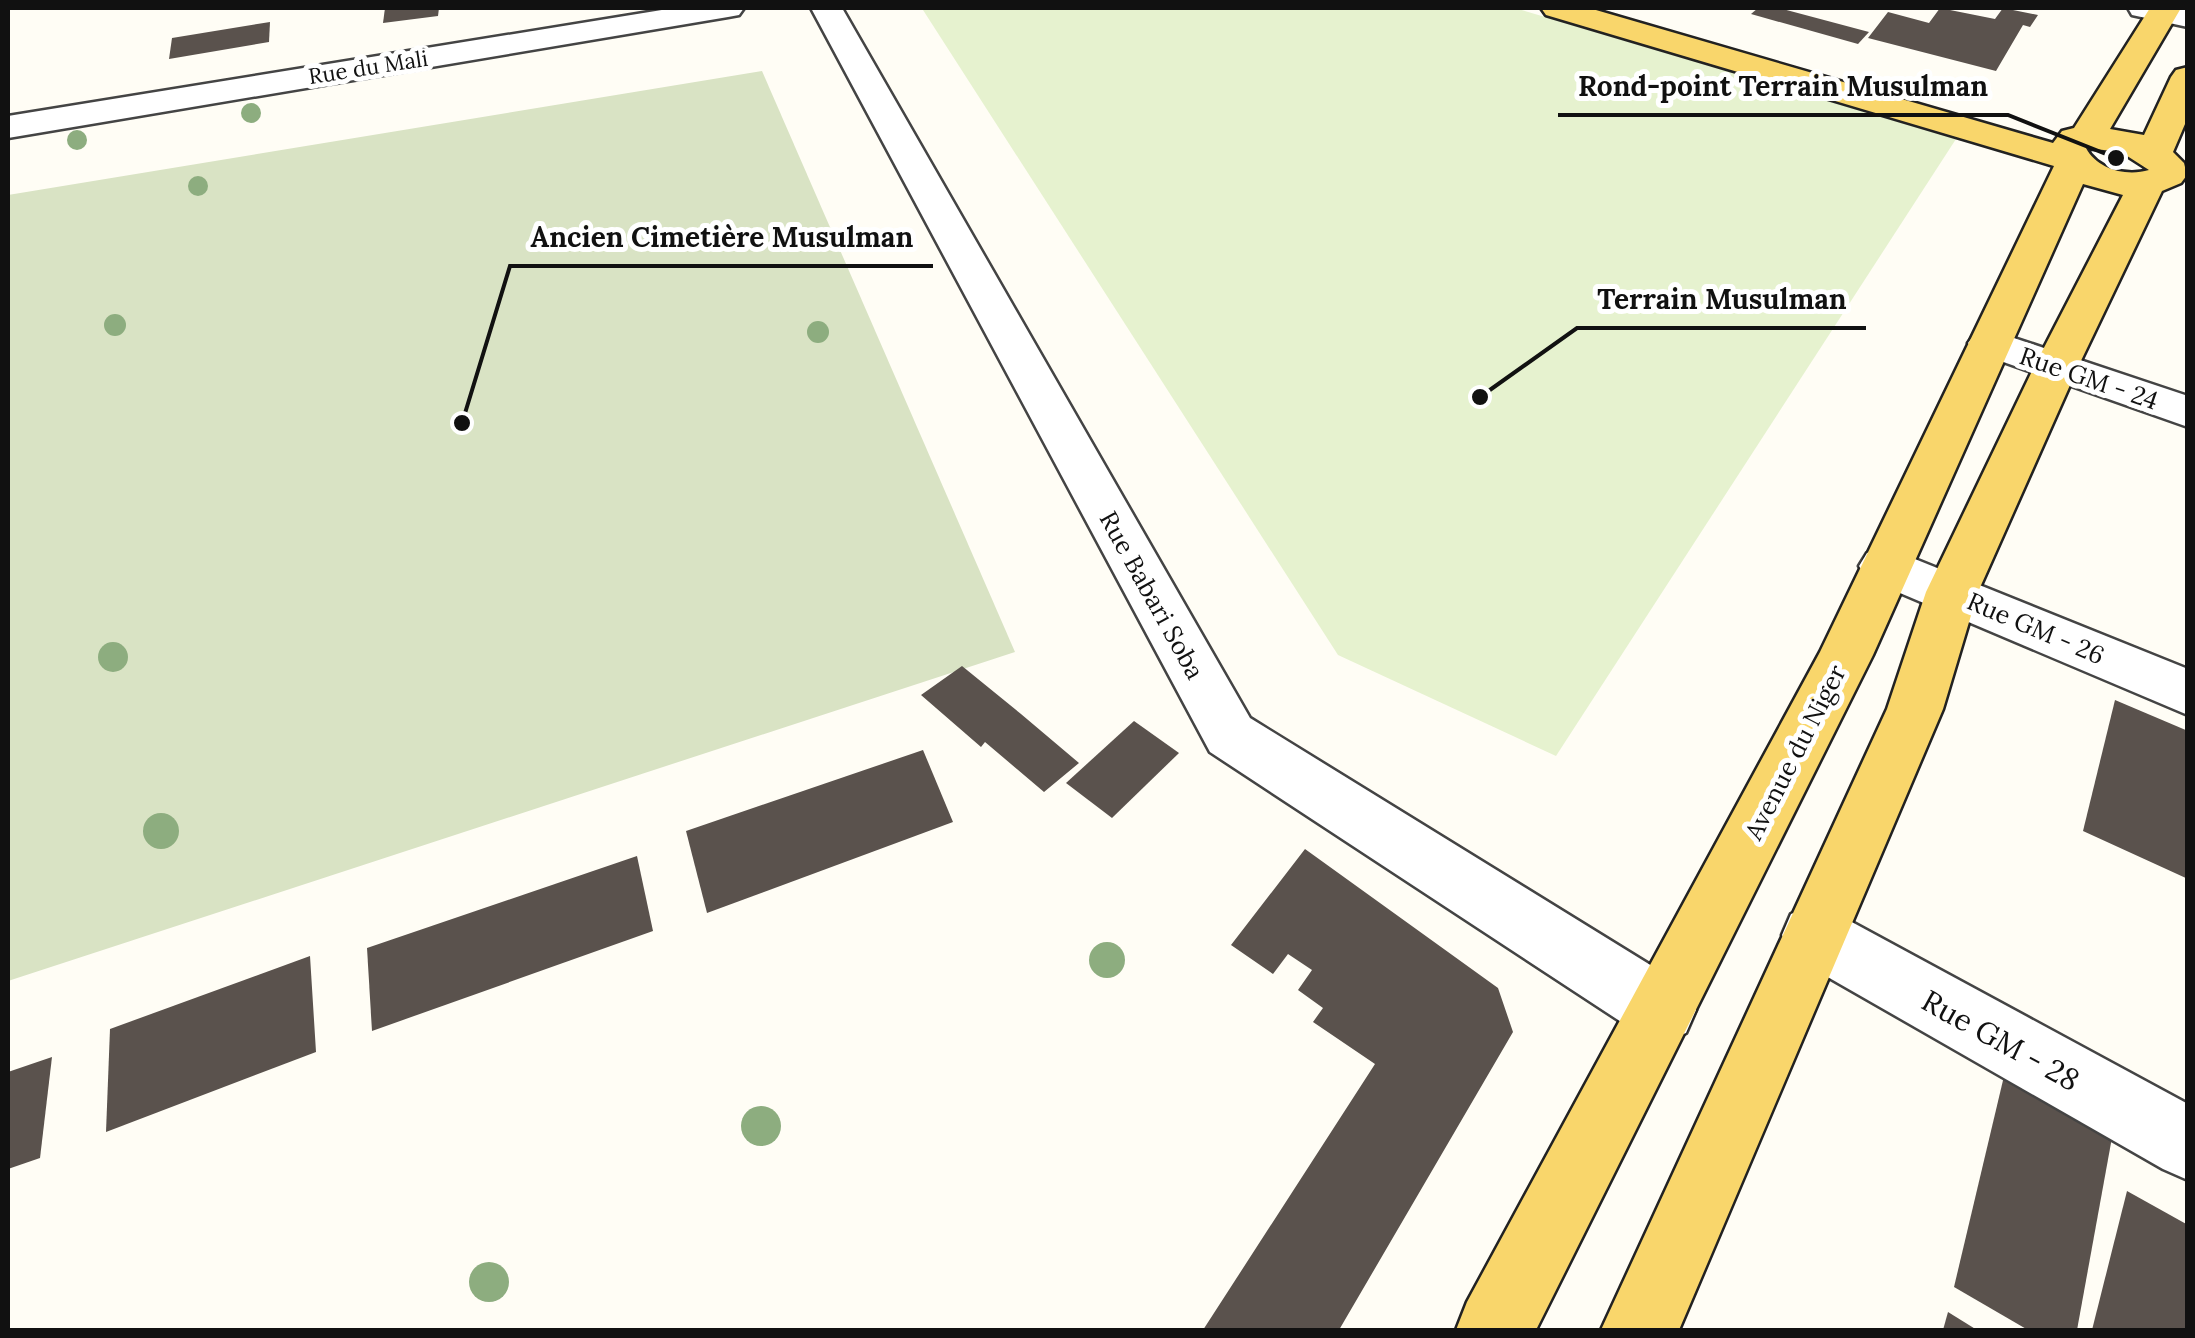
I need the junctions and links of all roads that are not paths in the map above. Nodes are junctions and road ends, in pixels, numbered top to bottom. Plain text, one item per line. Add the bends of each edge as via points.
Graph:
1 (728, 8) edge
2 (826, 8) edge
3 (1557, 8) edge
4 (1632, 8) edge
5 (2164, 11) edge
6 (2184, 92) edge
7 (8, 127) edge
8 (2079, 149) junction
9 (2165, 172) edge
10 (1990, 344) junction
11 (2056, 367) junction
12 (2188, 412) edge
13 (1884, 566) junction
14 (1952, 592) junction
15 (2188, 693) edge
16 (1814, 935) junction
17 (1662, 1010) junction
18 (2188, 1144) edge
19 (1496, 1330) edge
20 (1640, 1330) edge

1 - 7 street, Rue du Mali
2 - 17 street, Rue Babari Soba via 1230,735
3 - 8 main road
4 - 8 main road
5 - 8 main road, Avenue du Niger
6 - 9 main road
8 - 9 main road via 2117,139
8 - 10 main road, Avenue du Niger
9 - 11 main road
10 - 11 street, Rue GM - 24
10 - 13 main road, Avenue du Niger
11 - 12 street, Rue GM - 24
11 - 14 main road
13 - 14 street, Rue GM - 26
13 - 17 main road, Avenue du Niger via 1846,655
14 - 15 street, Rue GM - 26
14 - 16 main road via 1915,709
16 - 18 street, Rue GM - 28
16 - 20 main road
17 - 19 main road, Avenue du Niger

